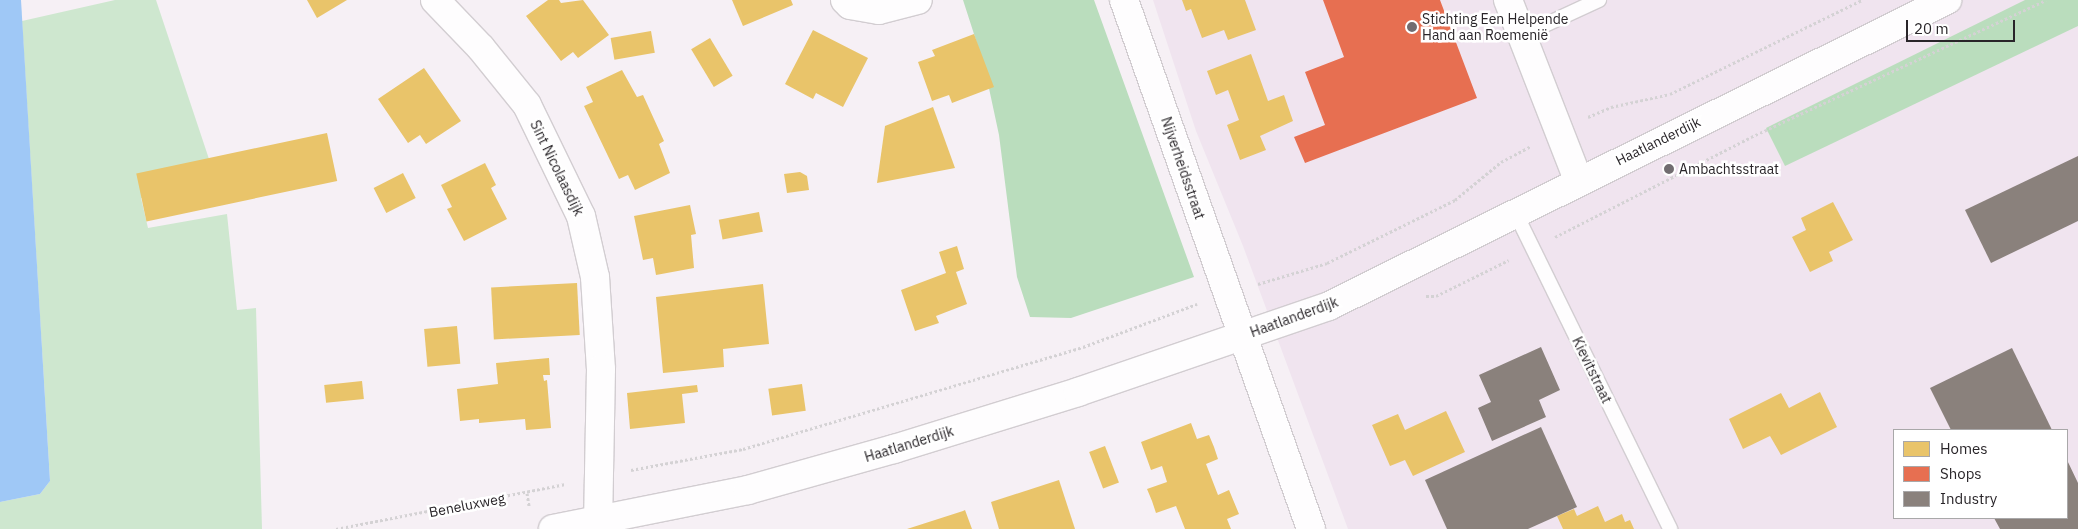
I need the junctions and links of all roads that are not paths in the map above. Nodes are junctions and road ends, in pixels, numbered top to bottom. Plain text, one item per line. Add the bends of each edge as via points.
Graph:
1 (435, 0) edge
2 (845, 0) edge
3 (918, 0) edge
4 (1124, 0) edge
5 (1508, 0) edge
6 (1600, 0) edge
7 (1947, 0) edge
8 (1521, 36) junction
9 (1578, 180) junction
10 (1515, 212) junction
11 (1241, 335) junction
12 (598, 521) junction
13 (553, 529) edge
14 (1311, 529) edge
15 (1670, 529) edge

1 - 12 street, Sint Nicolaasdijk via 481,48 527,105 582,216 595,277 601,369 596,477
2 - 3 street via 850,5 879,10
4 - 11 street, Nijverheidsstraat
5 - 8 street
6 - 8 lane
7 - 9 street, Haatlanderdijk
8 - 9 street
9 - 10 street, Haatlanderdijk
10 - 11 street, Haatlanderdijk via 1329,306
10 - 15 lane, Kievitstraat
11 - 12 street, Haatlanderdijk via 1078,392 894,449 748,490
11 - 14 street
12 - 13 street

